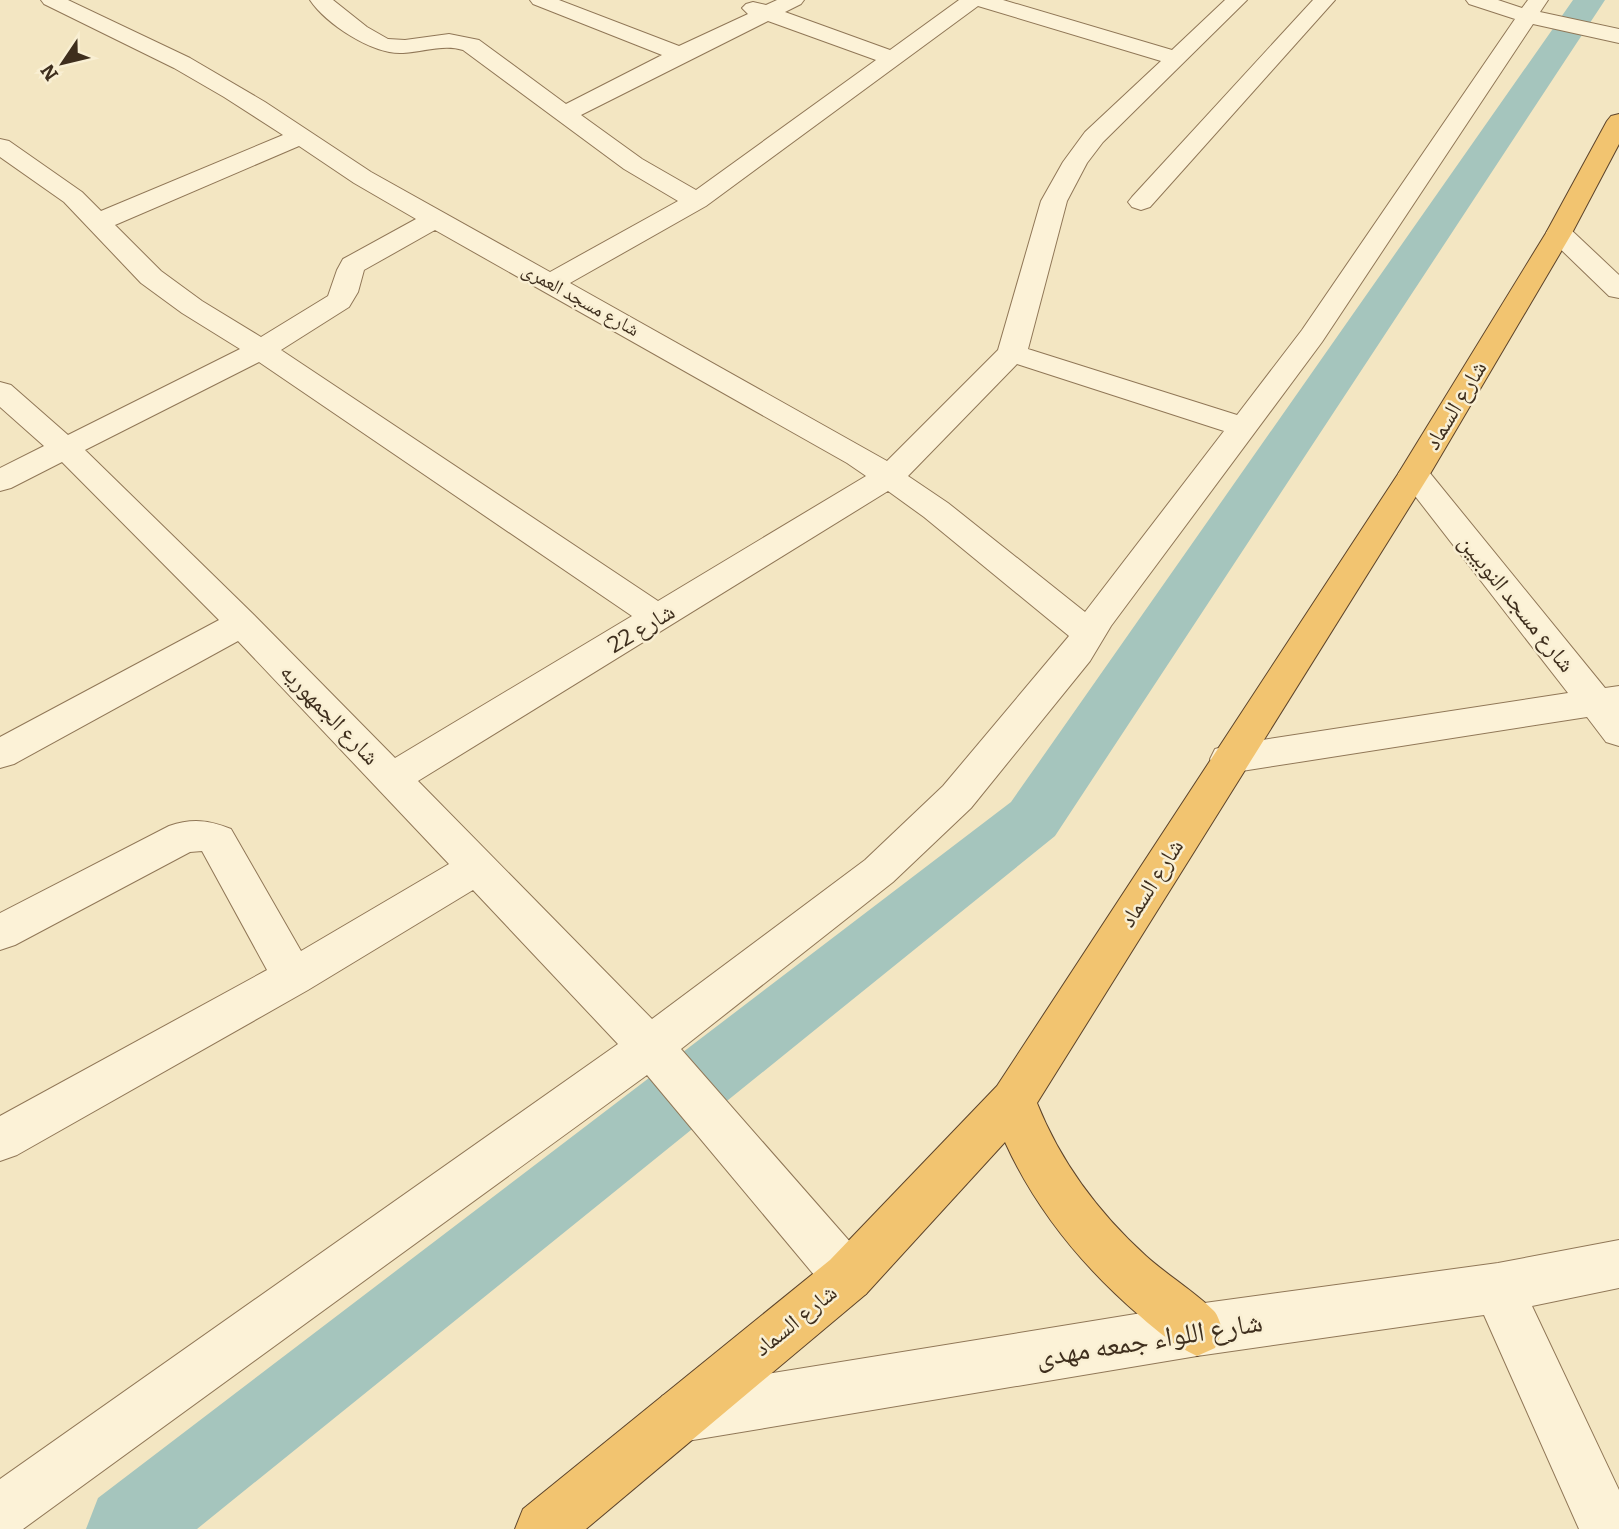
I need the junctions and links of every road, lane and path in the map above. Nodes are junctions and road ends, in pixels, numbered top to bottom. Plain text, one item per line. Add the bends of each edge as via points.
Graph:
1 (51, 0) edge
2 (320, 0) edge
3 (540, 0) edge
4 (732, 0) edge
5 (794, 0) edge
6 (973, 0) edge
7 (980, 0) edge
8 (1237, 0) edge
9 (1325, 0) edge
10 (1476, 0) edge
11 (766, 13) junction
12 (1541, 13) edge
13 (1616, 36) edge
14 (680, 54) junction
15 (890, 58) junction
16 (1176, 58) junction
17 (564, 114) junction
18 (1616, 131) edge
19 (300, 138) junction
20 (0, 146) edge
21 (697, 201) junction
22 (1141, 202) dead end
23 (436, 219) junction
24 (96, 223) junction
25 (1559, 233) junction
26 (551, 283) junction
27 (1619, 290) edge
28 (261, 350) junction
29 (1012, 353) junction
30 (0, 391) edge
31 (1244, 427) junction
32 (67, 450) junction
33 (1414, 474) junction
34 (890, 477) junction
35 (0, 481) edge
36 (659, 618) junction
37 (242, 623) junction
38 (1089, 633) junction
39 (1608, 701) edge
40 (1619, 732) edge
41 (0, 754) edge
42 (1229, 759) junction
43 (392, 778) junction
44 (477, 867) junction
45 (0, 933) edge
46 (292, 977) junction
47 (650, 1047) junction
48 (1013, 1101) junction
49 (0, 1140) edge
50 (1619, 1264) edge
51 (848, 1277) junction
52 (1499, 1288) junction
53 (1197, 1330) junction
54 (679, 1416) junction
55 (0, 1512) edge
56 (542, 1529) edge
57 (1608, 1529) edge

1 - 19 street, شارع مسجد العمرى via 211,80
2 - 17 street via 384,46 451,40 471,45
3 - 14 street
4 - 11 street
5 - 11 street
6 - 15 street
7 - 16 street
8 - 16 street
9 - 22 street
10 - 12 street
11 - 14 street
11 - 15 street
12 - 13 street
12 - 31 street
14 - 17 street
15 - 21 street
16 - 29 street via 1075,162 1054,201
17 - 21 street via 634,164
18 - 25 highway, شارع السماد
19 - 23 street, شارع مسجد العمرى
19 - 24 street
20 - 24 street via 73,197
21 - 26 street
23 - 26 street, شارع مسجد العمرى
23 - 28 street via 353,265 339,301
24 - 28 street via 151,277
25 - 27 street
25 - 33 highway, شارع السماد
26 - 34 street, شارع مسجد العمرى
28 - 32 street
28 - 36 street
29 - 31 street
29 - 34 street, شارع 22
30 - 32 street, شارع الجمهوريه
31 - 38 street
32 - 35 street
32 - 37 street, شارع الجمهوريه
33 - 39 street, شارع مسجد النوبيين
33 - 42 highway, شارع السماد
34 - 36 street, شارع 22
34 - 38 street, شارع مسجد العمرى
36 - 43 street, شارع 22
37 - 41 street
37 - 43 street, شارع الجمهوريه
38 - 47 street via 957,797 879,871
39 - 40 street, شارع مسجد النوبيين
39 - 42 street
42 - 48 highway, شارع السماد
43 - 44 street, شارع الجمهوريه
44 - 46 street
44 - 47 street, شارع الجمهوريه
45 - 46 street via 183,837 205,835 217,840
46 - 49 street
47 - 51 street, شارع الجمهوريه
47 - 55 street
48 - 51 highway, شارع السماد
48 - 53 highway via 1033,1151 1062,1199 1099,1246 1144,1290
50 - 52 street, شارع اللواء جمعه مهدى
51 - 54 highway, شارع السماد
52 - 53 street, شارع اللواء جمعه مهدى
52 - 57 street
53 - 54 street, شارع اللواء جمعه مهدى
54 - 56 highway, شارع السماد

